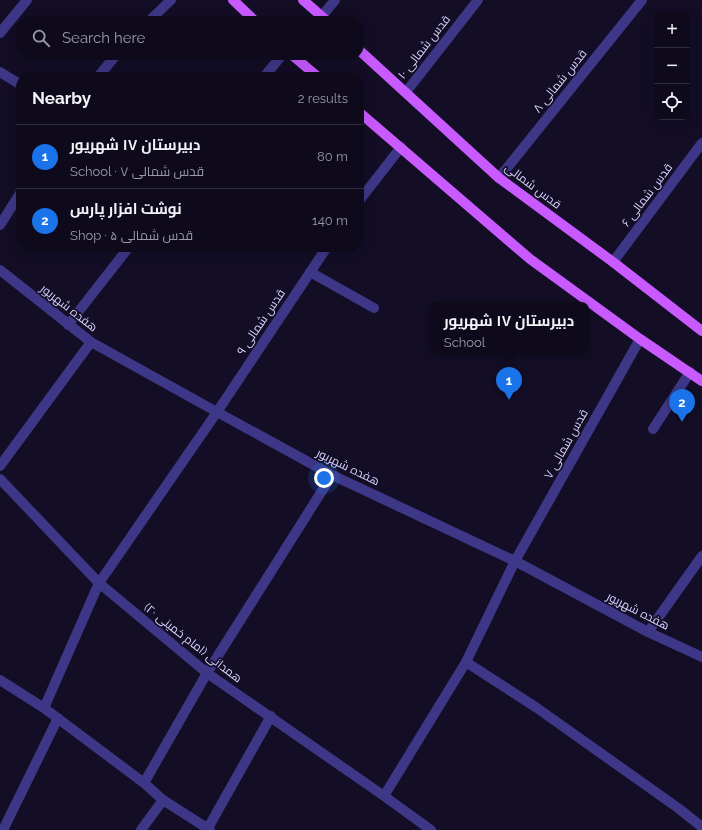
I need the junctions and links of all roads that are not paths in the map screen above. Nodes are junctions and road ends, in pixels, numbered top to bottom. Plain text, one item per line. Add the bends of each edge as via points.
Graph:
1 (27, 0) edge
2 (171, 0) edge
3 (233, 0) edge
4 (303, 0) edge
5 (335, 0) edge
6 (478, 0) edge
7 (642, 0) edge
8 (154, 16) edge
9 (250, 16) edge
10 (321, 16) edge
11 (326, 16) edge
12 (0, 33) edge
13 (364, 54) edge
14 (112, 60) edge
15 (278, 60) edge
16 (298, 60) edge
17 (0, 72) edge
18 (102, 72) edge
19 (268, 72) edge
20 (312, 72) edge
21 (16, 82) edge
22 (406, 92) junction
23 (364, 116) edge
24 (702, 143) edge
25 (401, 147) junction
26 (499, 178) junction
27 (364, 195) edge
28 (16, 200) edge
29 (0, 225) edge
30 (126, 252) edge
31 (324, 252) edge
32 (613, 262) junction
33 (0, 270) edge
34 (310, 272) junction
35 (588, 302) edge
36 (589, 302) edge
37 (374, 308) dead end
38 (68, 325) junction
39 (702, 331) edge
40 (640, 339) junction
41 (91, 342) junction
42 (690, 372) junction
43 (702, 381) edge
44 (216, 412) junction
45 (653, 429) dead end
46 (0, 466) edge
47 (332, 475) junction
48 (0, 479) edge
49 (702, 556) edge
50 (515, 561) junction
51 (99, 583) junction
52 (648, 632) junction
53 (702, 657) edge
54 (466, 662) junction
55 (206, 672) junction
56 (0, 680) edge
57 (44, 708) junction
58 (271, 716) junction
59 (58, 718) junction
60 (144, 783) junction
61 (384, 796) junction
62 (163, 800) junction
63 (702, 827) edge
64 (209, 829) edge
65 (3, 830) edge
66 (141, 830) edge
67 (431, 830) edge

1 - 12 street
2 - 8 street
3 - 9 main road
4 - 10 main road
5 - 11 street
6 - 22 street, قدس شمالی ۱۰
7 - 26 street, قدس شمالی ۸
13 - 22 main road, قدس شمالی
14 - 18 street
15 - 19 street
16 - 20 main road
17 - 21 street
22 - 26 main road, قدس شمالی
23 - 25 main road
24 - 32 street, قدس شمالی ۶
25 - 27 street
25 - 35 main road via 530,260
26 - 32 main road, قدس شمالی
28 - 29 street
30 - 38 street
31 - 34 street, قدس شمالی ۹
32 - 39 main road, قدس شمالی
33 - 38 street, هفده شهریور
34 - 37 street
34 - 44 street, قدس شمالی ۹
36 - 40 main road
38 - 41 street, هفده شهریور
40 - 42 main road
40 - 50 street, ۷ قدس شمالی
41 - 44 street, هفده شهریور
41 - 46 street
42 - 43 main road
42 - 45 street
44 - 47 street, هفده شهریور
44 - 51 street, قدس شمالی ۹
47 - 50 street, هفده شهریور
47 - 55 street
48 - 51 street, همدانی (امام خمینی ۲۰)
49 - 52 street
50 - 52 street, هفده شهریور
50 - 54 street, ۷ قدس شمالی
51 - 55 street, همدانی (امام خمینی ۲۰)
51 - 57 street, قدس شمالی ۹
52 - 53 street, هفده شهریور
54 - 61 street, ۷ قدس شمالی
54 - 63 street via 543,713
55 - 58 street, همدانی (امام خمینی ۲۰)
55 - 60 street
56 - 57 street
57 - 59 street
58 - 61 street, همدانی (امام خمینی ۲۰)
58 - 64 street
59 - 60 street
59 - 65 street
60 - 62 street
61 - 67 street, همدانی (امام خمینی ۲۰)
62 - 64 street
62 - 66 street

